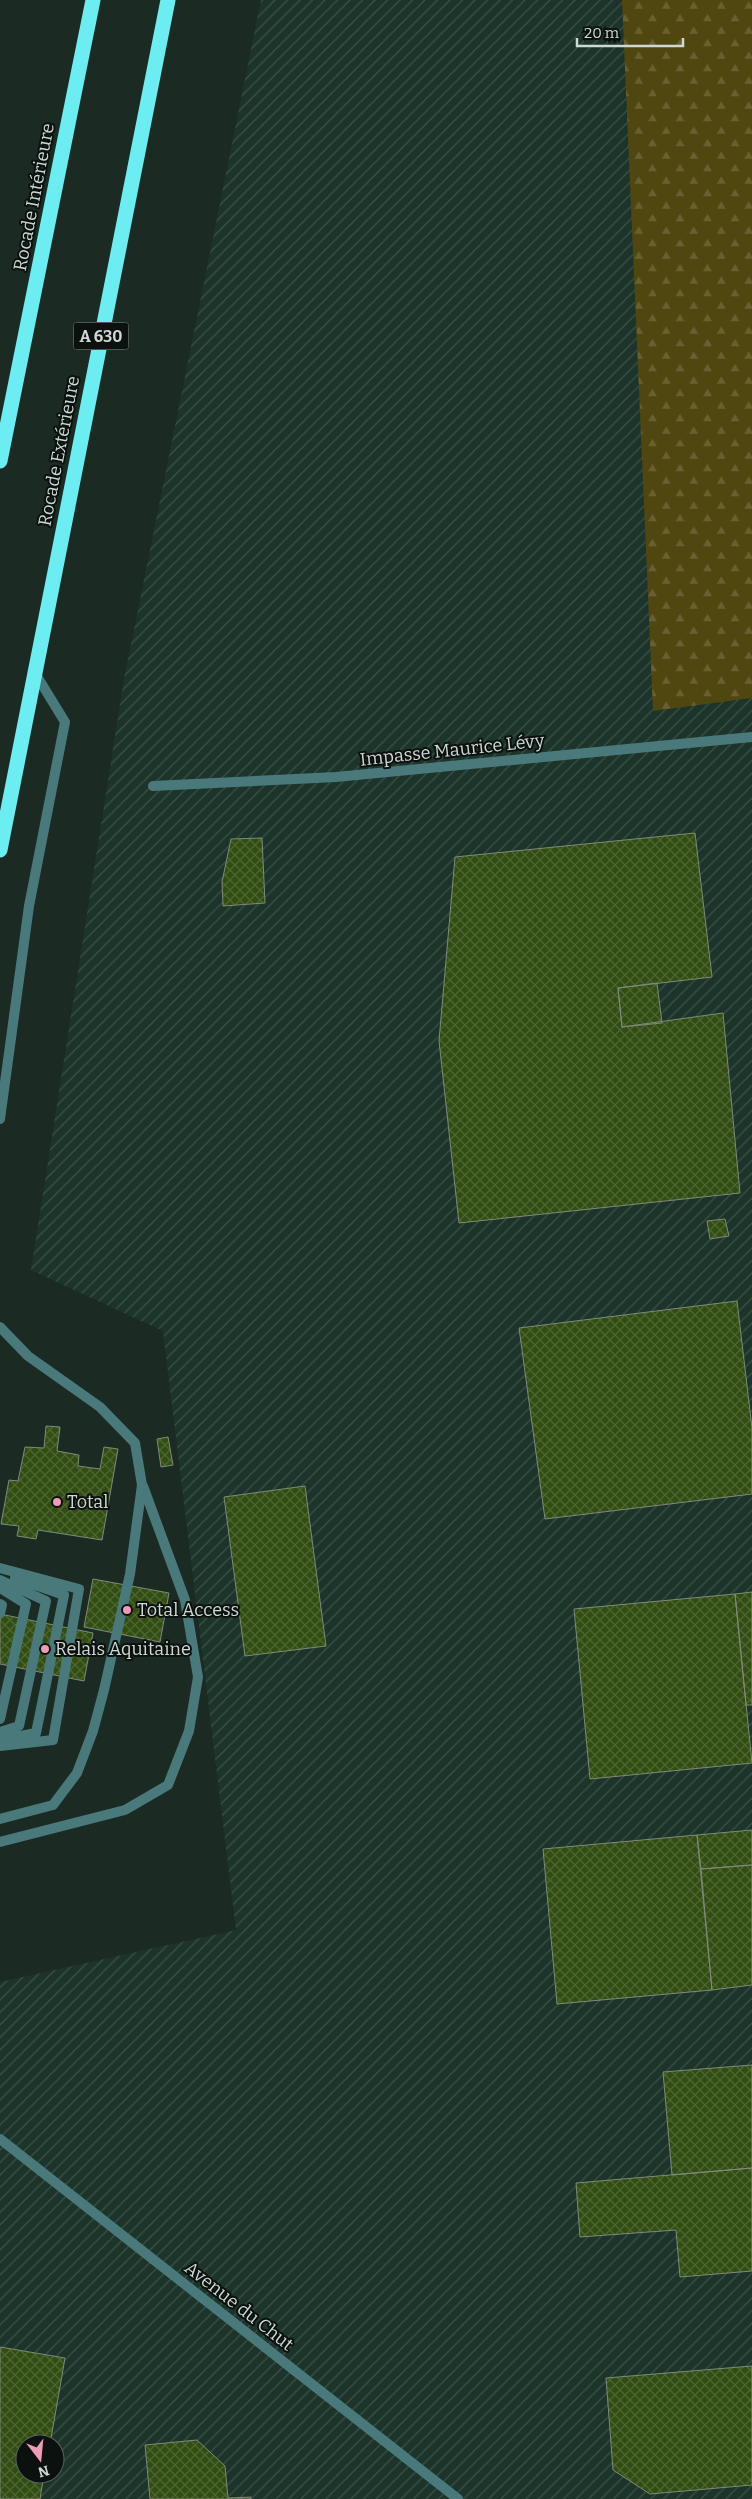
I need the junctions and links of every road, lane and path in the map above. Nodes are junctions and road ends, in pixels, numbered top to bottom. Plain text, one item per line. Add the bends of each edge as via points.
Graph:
1 (93, 0) edge
2 (168, 0) edge
3 (0, 461) edge
4 (35, 673) junction
5 (752, 736) edge
6 (154, 786) dead end
7 (0, 850) edge
8 (0, 1119) edge
9 (0, 1327) edge
10 (142, 1485) junction
11 (0, 1568) edge
12 (0, 1573) edge
13 (0, 1580) edge
14 (0, 1588) edge
15 (0, 1604) edge
16 (0, 1614) edge
17 (0, 1719) edge
18 (0, 1732) edge
19 (0, 1740) edge
20 (0, 1746) edge
21 (0, 1819) edge
22 (0, 1842) edge
23 (0, 2139) edge
24 (458, 2499) edge

1 - 3 highway, Rocade Intérieure
2 - 4 highway, Rocade Extérieure / A 630
4 - 7 highway, Rocade Extérieure / A 630
4 - 8 street via 65,722 29,906
5 - 6 street, Impasse Maurice Lévy via 336,778
9 - 10 street via 28,1356 100,1407 135,1443
10 - 21 street via 130,1574 104,1690 77,1773 53,1805
10 - 22 street via 185,1600 198,1676 190,1731 168,1785 125,1810
11 - 20 street via 79,1589 53,1740
12 - 19 street via 64,1595 36,1733
13 - 18 street via 46,1600 19,1726
14 - 17 street via 26,1604
15 - 16 street
23 - 24 street, Avenue du Chut

